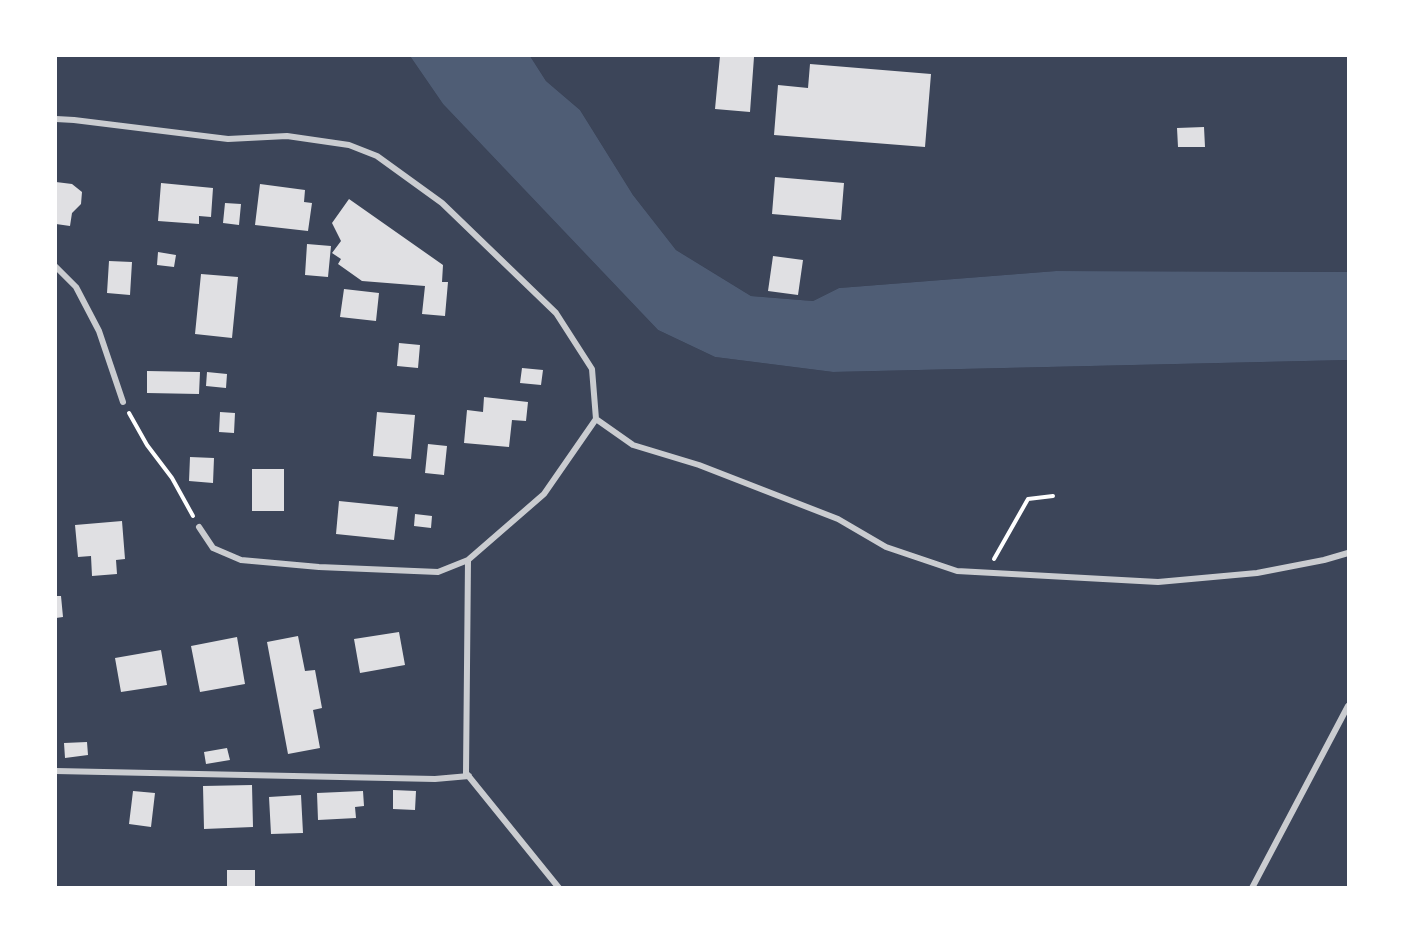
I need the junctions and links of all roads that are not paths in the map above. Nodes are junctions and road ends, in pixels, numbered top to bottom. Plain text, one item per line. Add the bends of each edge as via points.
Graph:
1 (56, 119) edge
2 (56, 267) edge
3 (123, 402) road end
4 (596, 419) junction
5 (199, 527) road end
6 (1348, 553) edge
7 (468, 561) junction
8 (1348, 706) edge
9 (56, 771) edge
10 (469, 776) junction
11 (559, 888) edge
12 (1252, 888) edge

1 - 4 street via 228,139 287,136 349,145 377,156 442,203 556,313 592,369
2 - 3 street via 76,287 99,331
4 - 6 street via 633,445 691,462 838,519 886,547 957,572 1158,582 1257,573
4 - 7 street via 544,494
5 - 7 street via 213,548 240,560 438,572
7 - 10 street
8 - 12 street
9 - 10 street
10 - 11 street

